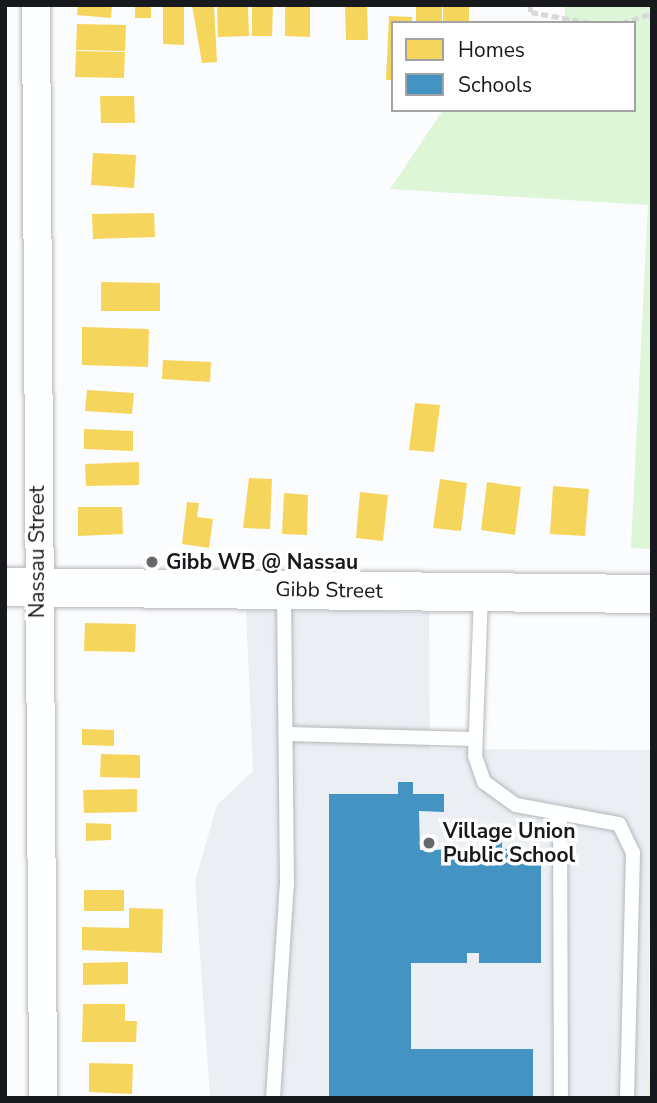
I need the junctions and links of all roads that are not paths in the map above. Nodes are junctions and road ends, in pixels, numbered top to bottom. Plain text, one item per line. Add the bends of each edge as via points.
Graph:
1 (36, 5) edge
2 (21, 587) edge
3 (285, 589) junction
4 (481, 592) junction
5 (652, 594) edge
6 (286, 734) junction
7 (475, 739) junction
8 (560, 814) junction
9 (43, 1098) edge
10 (273, 1098) edge
11 (561, 1098) edge
12 (627, 1098) edge

1 - 2 street, Nassau Street
2 - 3 main road, Gibb Street
2 - 9 street, Nassau Street
3 - 4 main road, Gibb Street
3 - 6 lane
4 - 5 main road, Gibb Street
4 - 7 lane
6 - 7 lane
6 - 10 lane via 287,884
7 - 8 lane via 484,782 516,805
8 - 11 lane
8 - 12 lane via 619,824 633,853

